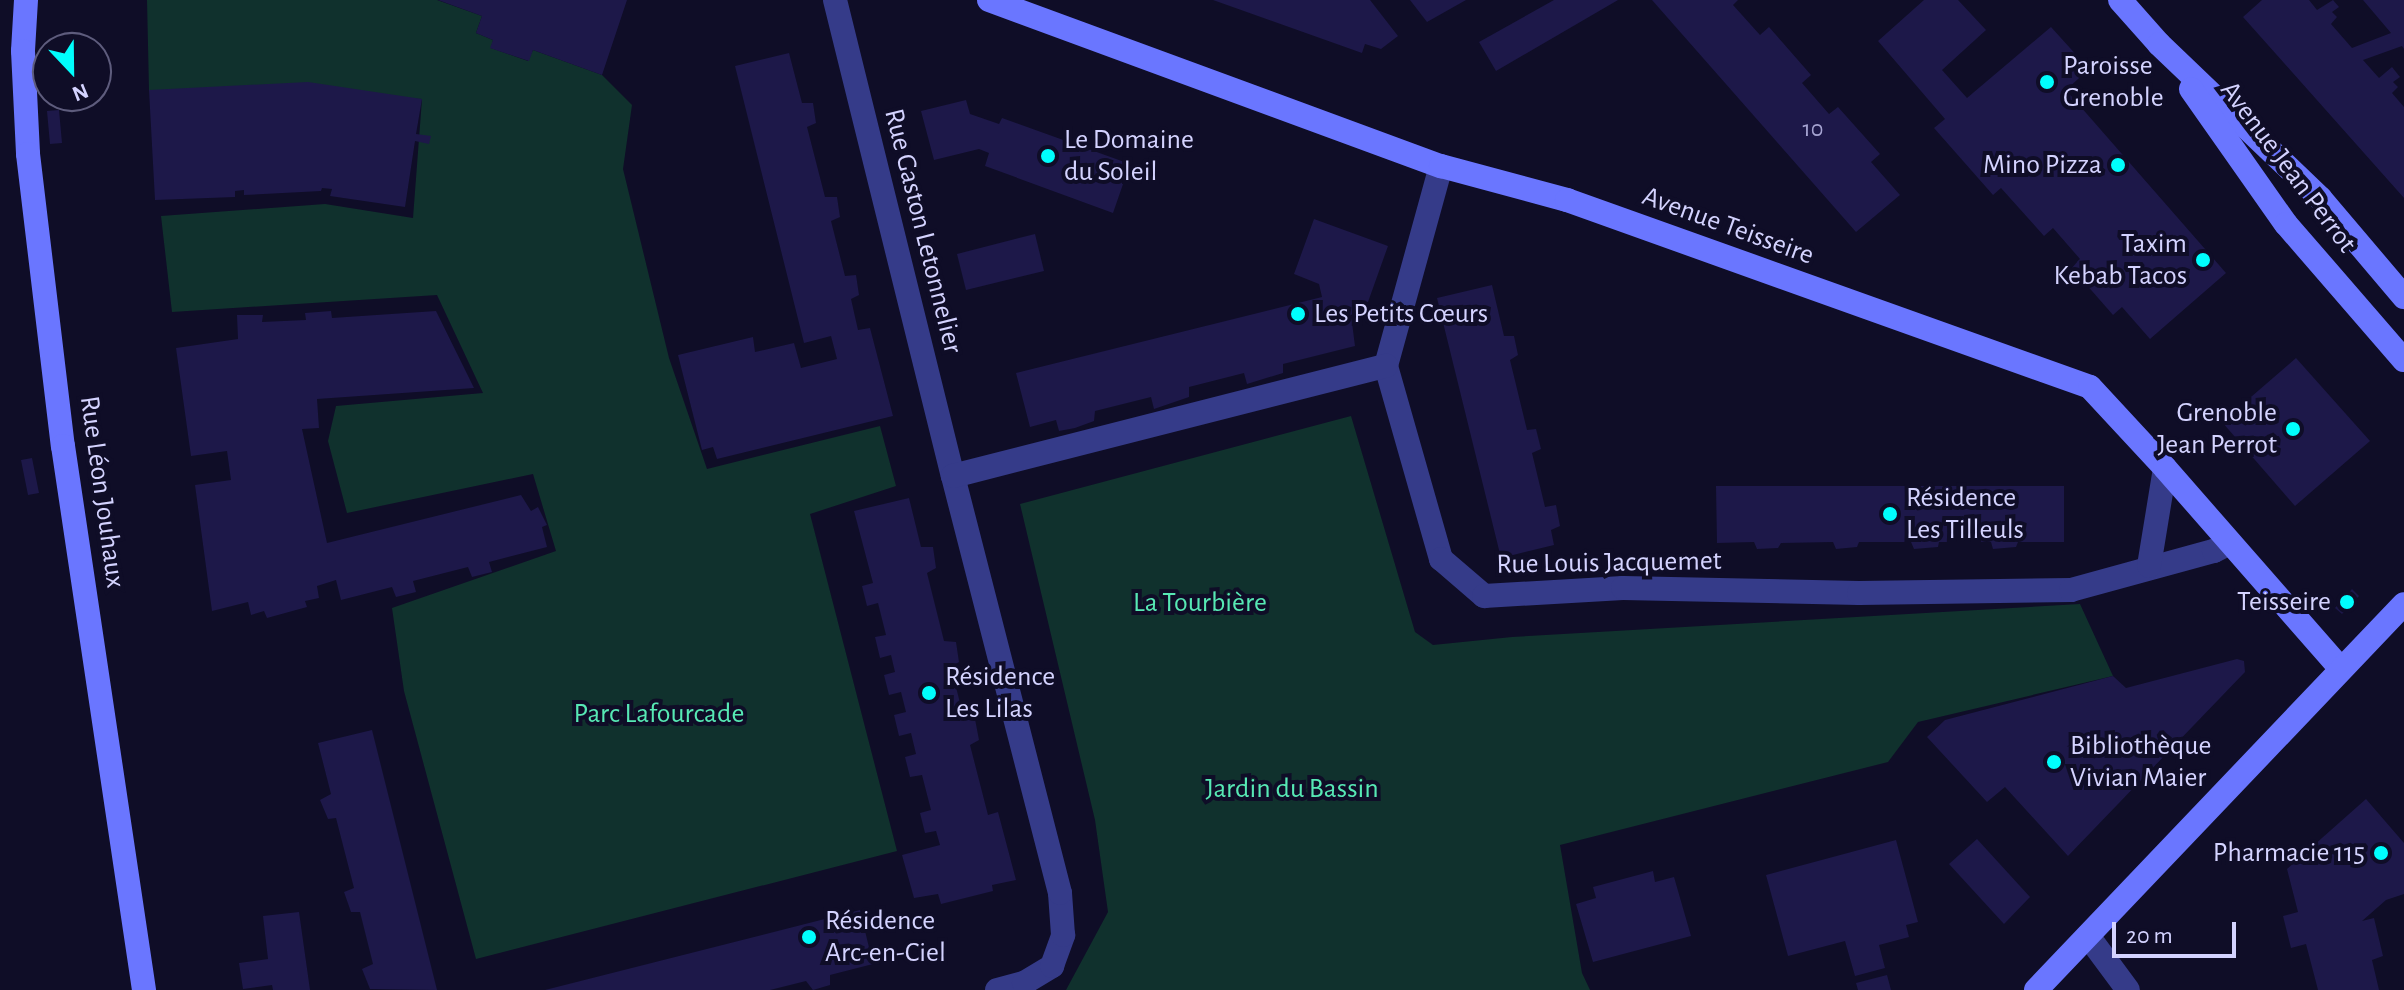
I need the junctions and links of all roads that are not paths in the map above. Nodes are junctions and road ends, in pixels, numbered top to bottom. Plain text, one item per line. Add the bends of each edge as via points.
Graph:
1 (26, 0) edge
2 (835, 0) edge
3 (989, 0) edge
4 (2120, 0) edge
5 (2159, 44) junction
6 (1441, 166) junction
7 (2404, 297) edge
8 (2404, 360) edge
9 (1386, 366) junction
10 (2165, 468) junction
11 (953, 476) junction
12 (2230, 543) junction
13 (2149, 566) junction
14 (2404, 604) edge
15 (2340, 668) junction
16 (2088, 936) junction
17 (144, 990) edge
18 (997, 990) edge
19 (2036, 990) edge
20 (2128, 990) edge

1 - 17 street, Rue Léon Jouhaux via 29,169 63,446
2 - 11 street, Rue Gaston Letonnelier
3 - 6 street, Avenue Teisseire
4 - 5 street, Avenue Jean Perrot
5 - 7 street, Avenue Jean Perrot via 2320,198
5 - 8 street, Avenue Jean Perrot via 2286,224
6 - 9 street
6 - 10 street, Avenue Teisseire via 1567,200 2090,387
9 - 11 street
9 - 13 street, Rue Louis Jacquemet via 1441,559 1484,596 1623,588 2071,590
10 - 12 street, Avenue Teisseire
10 - 13 street
11 - 18 street, Rue Gaston Letonnelier via 1060,893 1063,935 1052,966 1024,983
12 - 13 street, Rue Louis Jacquemet
12 - 15 street, Avenue Teisseire
14 - 15 street
15 - 16 street via 2312,704
16 - 19 street
16 - 20 street

